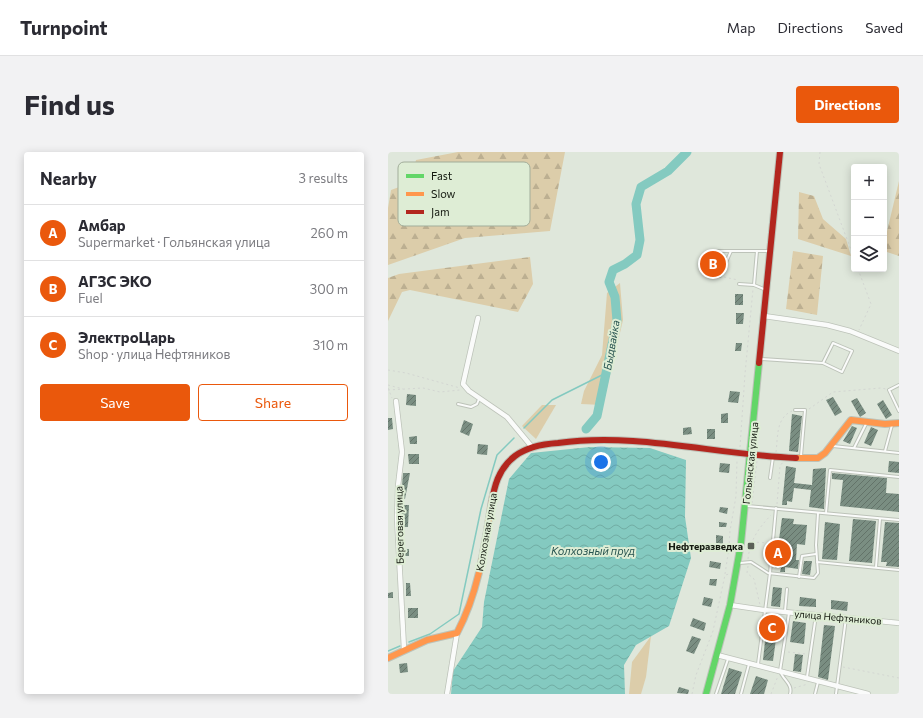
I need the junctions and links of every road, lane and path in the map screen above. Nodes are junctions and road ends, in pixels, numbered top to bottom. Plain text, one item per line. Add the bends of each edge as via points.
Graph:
1 (780, 152) edge
2 (820, 152) edge
3 (851, 250) edge
4 (732, 251) junction
5 (757, 251) junction
6 (771, 251) junction
7 (859, 272) edge
8 (720, 276) junction
9 (739, 284) joint
10 (754, 285) junction
11 (767, 291) junction
12 (764, 316) junction
13 (478, 318) dead end
14 (856, 334) junction
15 (899, 351) edge
16 (760, 359) junction
17 (823, 363) junction
18 (388, 370) edge
19 (899, 385) edge
20 (388, 386) edge
21 (388, 390) edge
22 (404, 390) junction
23 (889, 390) junction
24 (479, 399) junction
25 (396, 401) joint
26 (458, 404) dead end
27 (794, 410) joint
28 (805, 410) junction
29 (899, 411) edge
30 (867, 422) junction
31 (896, 424) edge
32 (832, 446) junction
33 (532, 447) junction
34 (854, 448) junction
35 (884, 452) junction
36 (740, 453) junction
37 (899, 453) edge
38 (754, 455) junction
39 (775, 456) junction
40 (788, 457) junction
41 (800, 458) junction
42 (899, 477) edge
43 (770, 478) dead end
44 (748, 506) junction
45 (776, 508) junction
46 (818, 513) junction
47 (826, 513) junction
48 (880, 518) junction
49 (899, 520) edge
50 (752, 542) junction
51 (773, 544) junction
52 (729, 547) junction
53 (749, 548) junction
54 (740, 549) junction
55 (816, 554) junction
56 (748, 561) junction
57 (816, 562) junction
58 (738, 563) junction
59 (876, 568) junction
60 (899, 570) edge
61 (770, 573) junction
62 (725, 575) junction
63 (736, 575) junction
64 (799, 577) junction
65 (787, 589) dead end
66 (730, 605) junction
67 (763, 610) junction
68 (787, 612) junction
69 (816, 615) junction
70 (846, 618) junction
71 (899, 623) edge
72 (457, 633) junction
73 (404, 649) junction
74 (783, 651) junction
75 (810, 654) junction
76 (717, 655) junction
77 (388, 658) edge
78 (728, 658) junction
79 (750, 663) junction
80 (758, 665) junction
81 (841, 666) junction
82 (780, 671) junction
83 (807, 678) junction
84 (899, 678) edge
85 (817, 681) junction
86 (838, 687) junction
87 (792, 689) junction
88 (447, 694) edge
89 (692, 694) edge
90 (706, 694) edge
91 (716, 694) edge
92 (741, 694) edge
93 (771, 694) edge
94 (790, 694) edge
95 (815, 694) edge
96 (836, 694) edge
97 (868, 694) edge

1 - 6 street, Гольянская улица
2 - 3 path via 819,164
4 - 5 lane
4 - 8 lane
4 - 8 lane via 718,251 711,275
5 - 6 lane
5 - 10 lane
6 - 11 street, Гольянская улица
7 - 14 path via 871,304
8 - 9 path via 740,281
9 - 10 lane
10 - 11 lane
10 - 36 path
11 - 12 street, Гольянская улица
12 - 14 street via 827,325
12 - 16 street, Гольянская улица
13 - 24 street via 463,381 465,388
14 - 15 street
16 - 17 lane
16 - 38 street, Гольянская улица
17 - 17 lane via 842,372 852,351 833,343
18 - 22 path via 462,389 440,392 423,388
19 - 23 lane
20 - 21 path
20 - 22 path
21 - 22 path
21 - 25 path
23 - 28 path via 881,388 833,392
23 - 29 lane
24 - 26 lane via 477,404 471,407
24 - 33 street via 507,417
25 - 73 street, Береговая улица via 402,452 397,518
27 - 28 lane
27 - 39 path via 785,414 780,421
28 - 41 lane
30 - 31 street
30 - 32 street, Колхозная улица via 848,422
30 - 34 lane
31 - 35 lane
32 - 34 lane
32 - 41 street, Колхозная улица via 818,458
33 - 36 street, Колхозная улица via 606,438
33 - 72 street, Колхозная улица via 503,466 496,481 478,579 466,618
34 - 35 lane
35 - 37 lane
36 - 38 street, Колхозная улица
36 - 52 path via 737,460 736,496
38 - 39 street, Колхозная улица
38 - 44 street, Гольянская улица
38 - 44 path via 755,489
39 - 40 street, Колхозная улица
39 - 43 lane
40 - 41 street, Колхозная улица
40 - 45 path via 780,466
42 - 47 lane via 830,470
44 - 45 lane
44 - 54 street, Гольянская улица
45 - 46 lane
45 - 50 path
45 - 51 lane
46 - 47 lane
46 - 55 lane
47 - 48 lane
48 - 49 lane
48 - 59 lane
50 - 51 path
50 - 53 path
51 - 61 lane
52 - 54 path
52 - 62 path
53 - 54 path
53 - 56 path
54 - 58 street, Гольянская улица
55 - 57 lane
55 - 64 lane via 802,556
56 - 58 lane
56 - 61 lane
56 - 67 path via 747,574 754,579
57 - 59 lane
57 - 64 lane via 816,577
58 - 63 street, Гольянская улица
59 - 60 lane
61 - 64 lane
61 - 67 lane
62 - 63 path
62 - 89 path via 713,631 696,675
63 - 66 street, Гольянская улица
65 - 68 lane
66 - 67 street, улица Нефтяников
66 - 76 street, Гольянская улица
67 - 68 street, улица Нефтяников
67 - 80 lane
68 - 69 street, улица Нефтяников
68 - 74 lane
69 - 70 street, улица Нефтяников
69 - 75 lane
70 - 71 street, улица Нефтяников
70 - 81 lane
72 - 73 street via 426,640
72 - 88 street
73 - 77 street
74 - 75 path
74 - 82 lane
75 - 83 lane
76 - 78 street
76 - 90 street, Гольянская улица
78 - 79 street
78 - 91 lane
79 - 80 street
79 - 92 lane
80 - 82 street
81 - 84 path
81 - 86 lane
82 - 83 street
82 - 87 lane
82 - 93 path
83 - 85 street
85 - 86 street
85 - 87 path
85 - 95 lane
86 - 96 lane
86 - 97 street
87 - 94 lane

